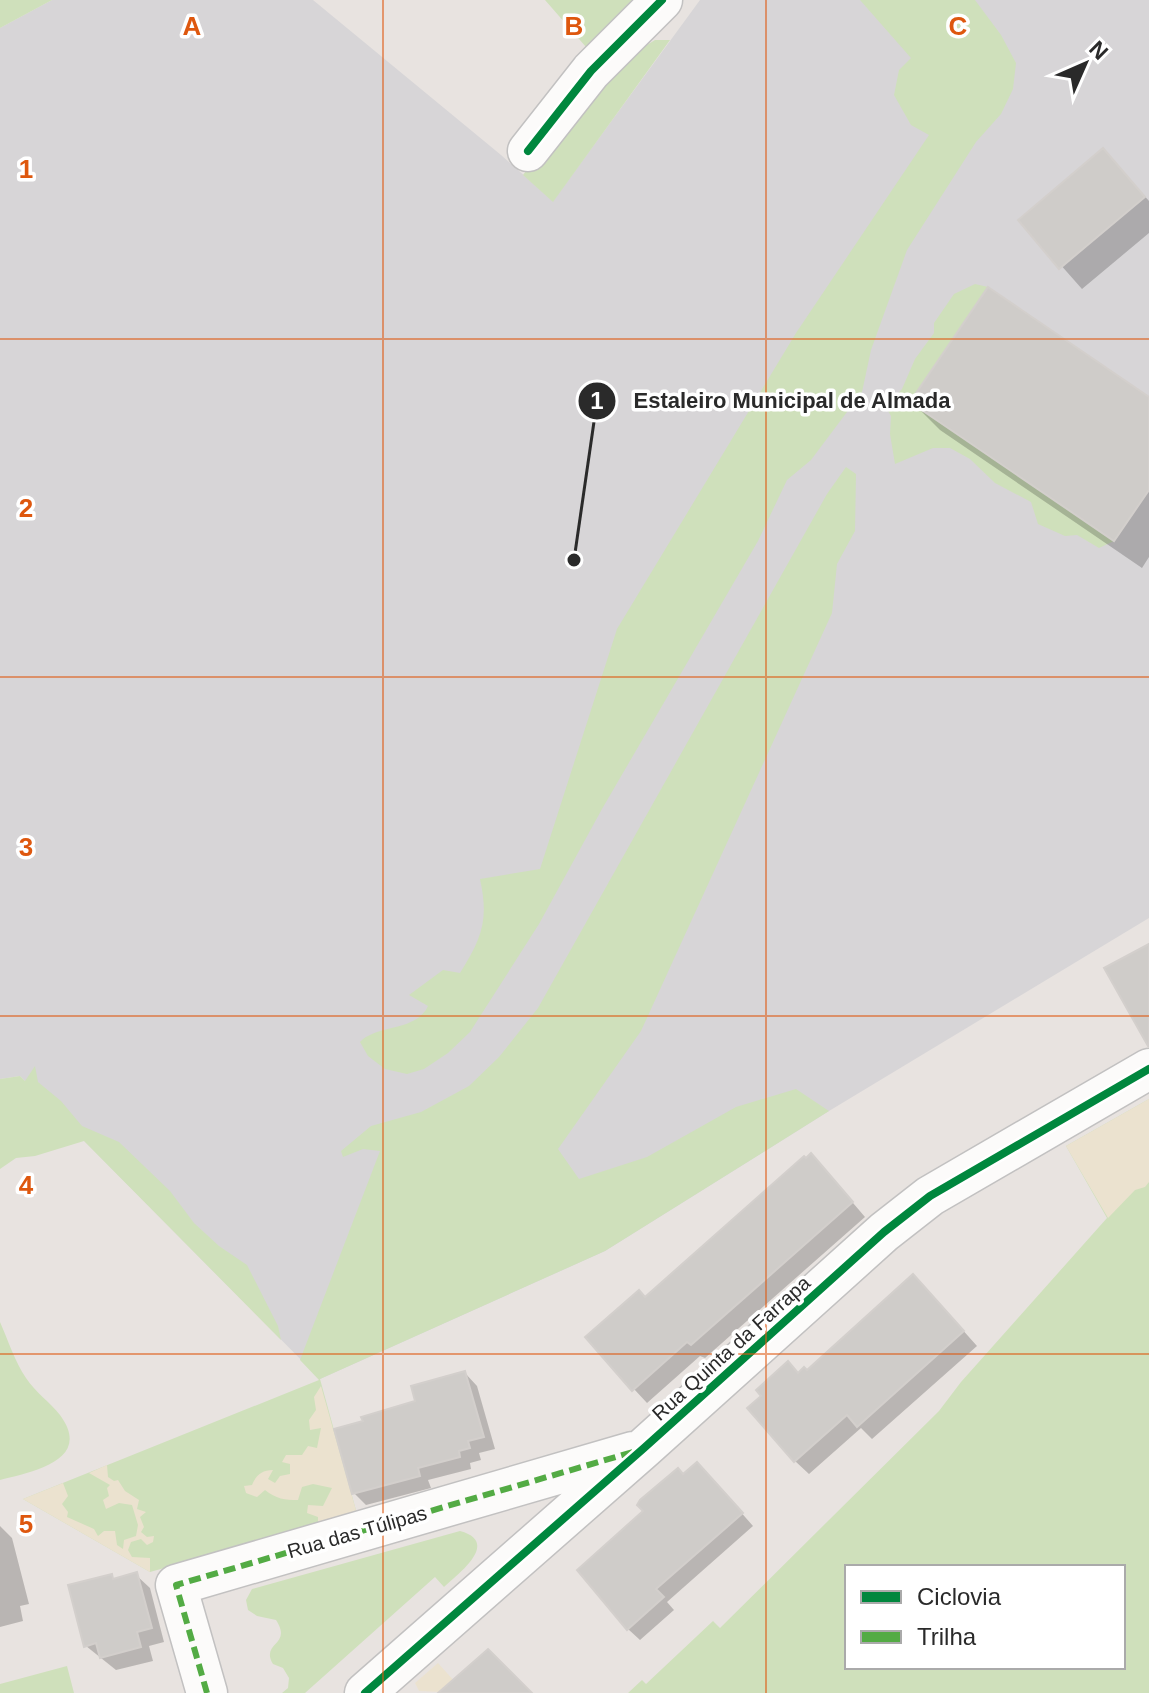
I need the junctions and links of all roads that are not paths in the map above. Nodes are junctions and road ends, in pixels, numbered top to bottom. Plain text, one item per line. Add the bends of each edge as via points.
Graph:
1 (662, 0) edge
2 (528, 151) dead end
3 (1149, 1069) edge
4 (644, 1448) junction
5 (207, 1693) edge
6 (365, 1693) edge

1 - 2 street via 591,71
3 - 4 street, Rua Quinta da Farrapa via 930,1196
4 - 5 street, Rua das Túlipas via 176,1585
4 - 6 street, Rua Quinta da Farrapa

